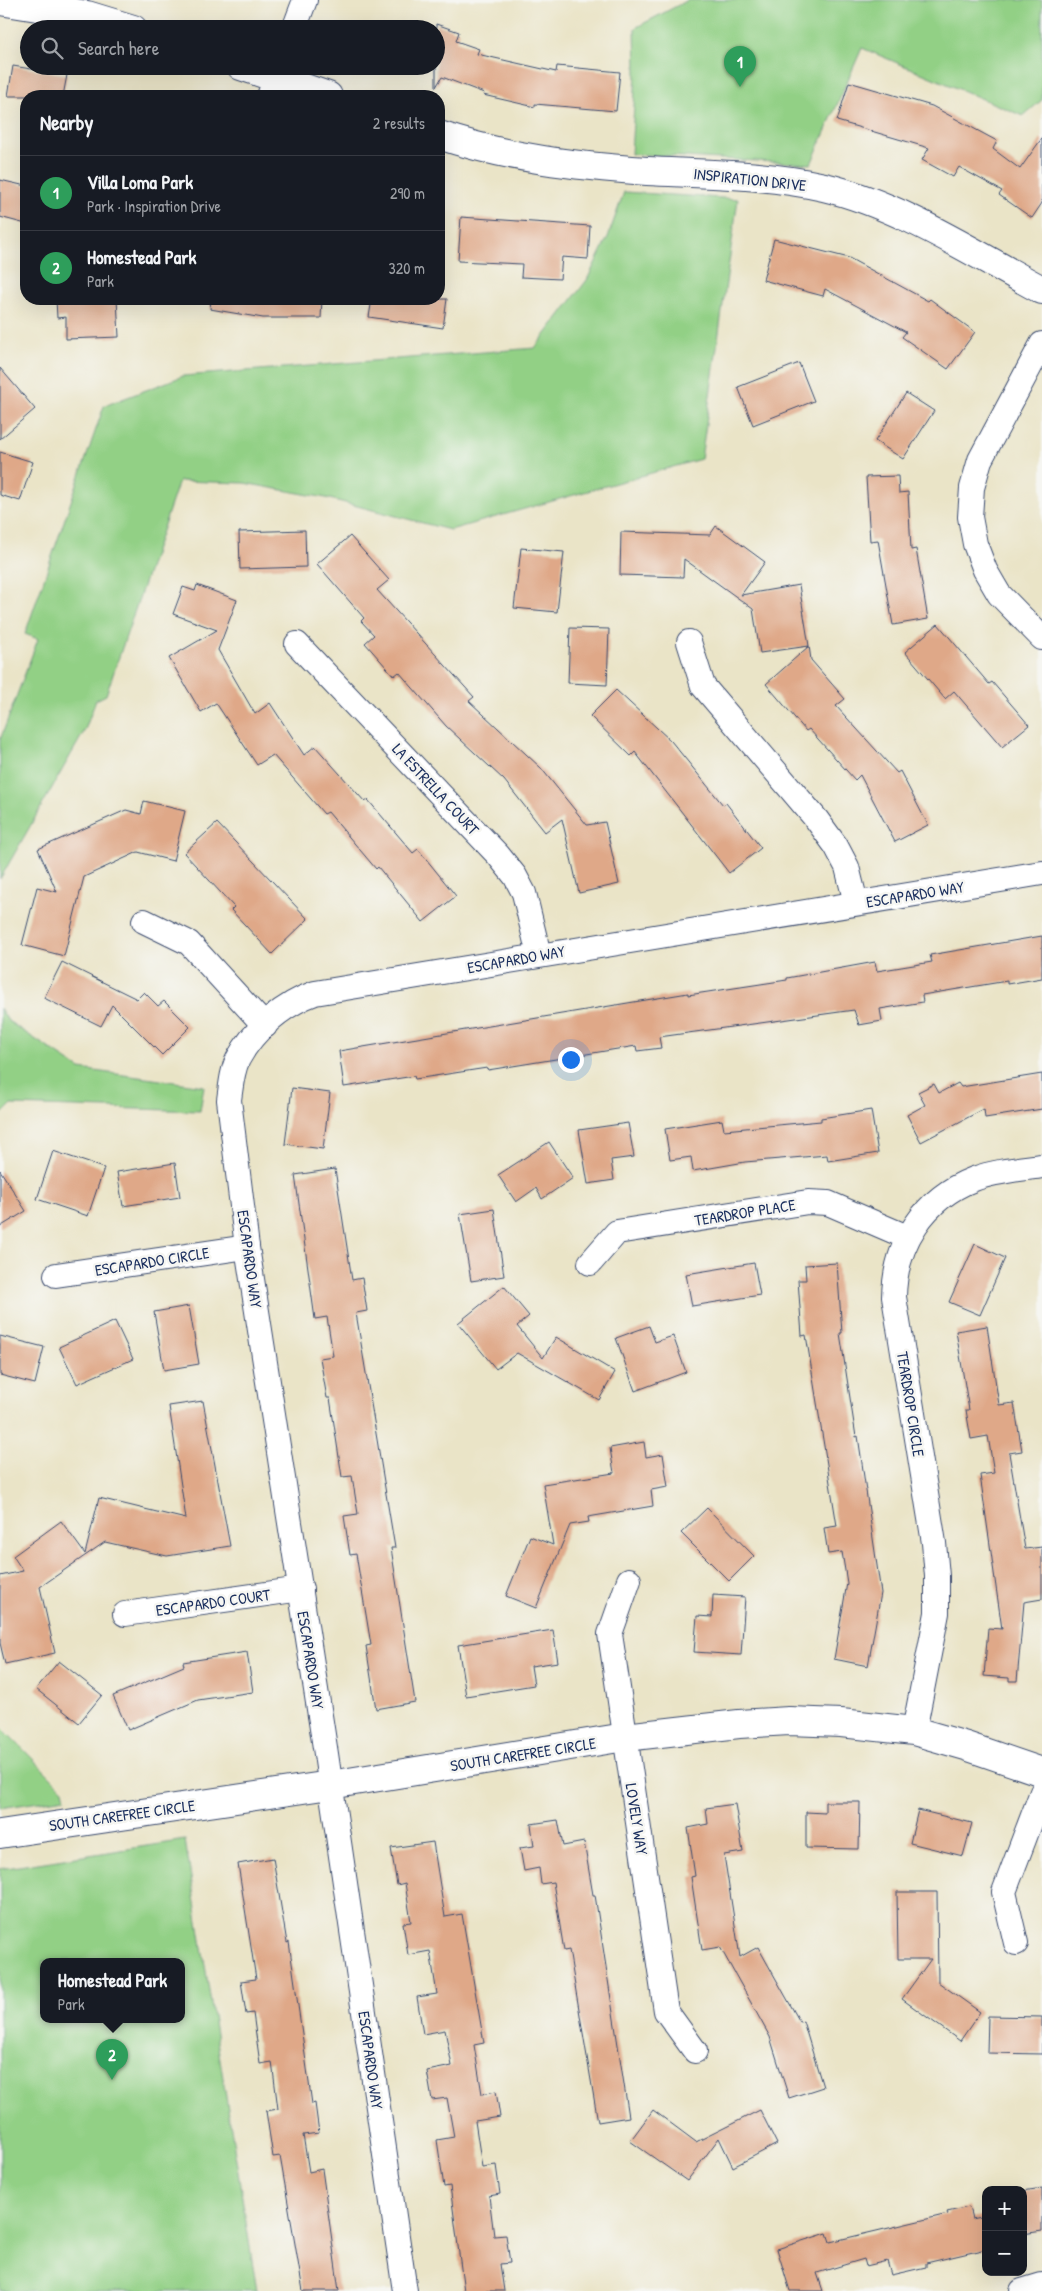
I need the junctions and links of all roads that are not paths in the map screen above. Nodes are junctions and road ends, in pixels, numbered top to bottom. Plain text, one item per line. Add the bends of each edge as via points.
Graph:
1 (304, 0) edge
2 (0, 2) edge
3 (103, 20) edge
4 (297, 20) edge
5 (264, 75) edge
6 (276, 80) edge
7 (308, 90) edge
8 (445, 136) edge
9 (1042, 290) edge
10 (1042, 344) edge
11 (1042, 638) edge
12 (688, 642) dead end
13 (297, 644) dead end
14 (1042, 873) edge
15 (856, 903) junction
16 (144, 920) dead end
17 (539, 955) junction
18 (265, 1026) junction
19 (1042, 1166) edge
20 (907, 1237) junction
21 (247, 1246) junction
22 (590, 1262) dead end
23 (56, 1275) dead end
24 (629, 1580) dead end
25 (301, 1589) junction
26 (125, 1614) dead end
27 (914, 1731) junction
28 (625, 1737) junction
29 (1042, 1772) edge
30 (330, 1785) junction
31 (1042, 1792) edge
32 (0, 1834) edge
33 (1016, 1943) dead end
34 (695, 2051) dead end
35 (1042, 2285) edge
36 (405, 2291) edge
37 (1022, 2291) edge

1 - 4 street
2 - 3 main road via 44,7
5 - 6 main road
6 - 7 main road
8 - 9 main road, INSPIRATION DRIVE via 545,162 784,179 823,187 864,198 894,211
10 - 11 street via 980,460 972,488 970,517 985,570 999,594
12 - 15 street via 704,686 836,846 847,867
13 - 17 street, LA ESTRELLA COURT via 515,876 530,912
14 - 15 street, ESCAPARDO WAY
15 - 17 street, ESCAPARDO WAY
16 - 18 street via 189,942
17 - 18 street, ESCAPARDO WAY via 316,993 281,1010
18 - 21 street, ESCAPARDO WAY via 249,1041 237,1060 229,1100
19 - 20 street, TEARDROP CIRCLE via 975,1178 954,1189 936,1200
20 - 22 street, TEARDROP PLACE via 828,1203 808,1202 617,1232
20 - 27 street, TEARDROP CIRCLE via 894,1278 894,1297 937,1576 937,1613
21 - 23 street, ESCAPARDO CIRCLE
21 - 25 street, ESCAPARDO WAY
24 - 28 street, LOVELY WAY via 610,1634
25 - 26 street, ESCAPARDO COURT
25 - 30 street, ESCAPARDO WAY
27 - 28 main road, SOUTH CAREFREE CIRCLE via 789,1721
27 - 29 main road, SOUTH CAREFREE CIRCLE
28 - 30 main road, SOUTH CAREFREE CIRCLE
28 - 34 street, LOVELY WAY via 666,2011
30 - 32 main road, SOUTH CAREFREE CIRCLE
30 - 36 street, ESCAPARDO WAY
31 - 33 street via 1004,1892
35 - 37 street

